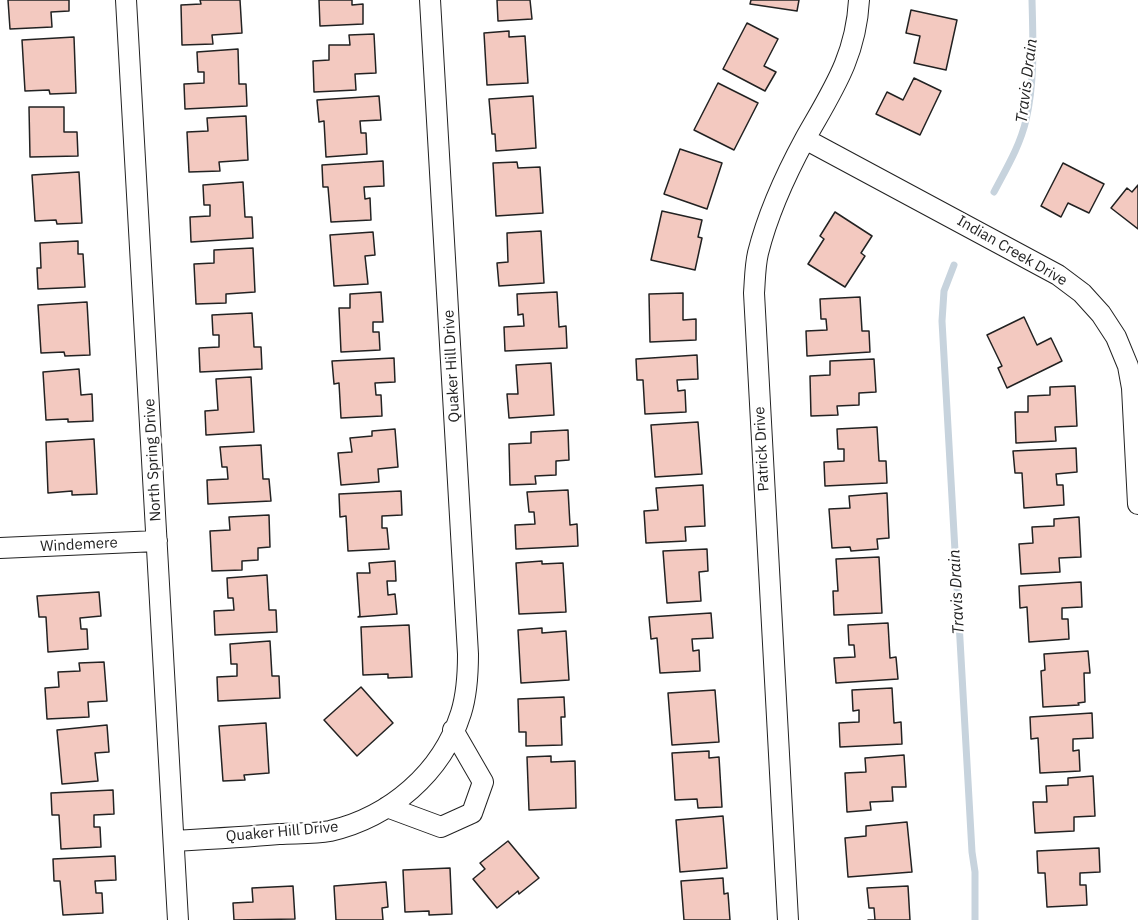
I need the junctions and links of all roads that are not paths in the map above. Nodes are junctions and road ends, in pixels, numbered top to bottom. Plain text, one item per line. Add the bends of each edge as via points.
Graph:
1 (126, 0) edge
2 (430, 0) edge
3 (859, 0) edge
4 (806, 139) junction
5 (1138, 504) edge
6 (157, 541) junction
7 (0, 548) edge
8 (453, 730) junction
9 (387, 807) junction
10 (174, 841) junction
11 (178, 920) edge
12 (788, 920) edge

1 - 6 street, North Spring Drive
2 - 8 street, Quaker Hill Drive via 468,654 467,682
3 - 4 street, Patrick Drive via 852,45 841,76
4 - 5 street, Indian Creek Drive via 1058,275 1082,293 1116,337 1128,366
4 - 12 street, Patrick Drive via 766,226 753,293
6 - 7 street, Windemere
6 - 10 street, North Spring Drive
8 - 9 street, Quaker Hill Drive via 429,772
8 - 9 street via 483,782 472,813 441,827
9 - 10 street, Quaker Hill Drive via 354,824 327,831
10 - 11 street, North Spring Drive

